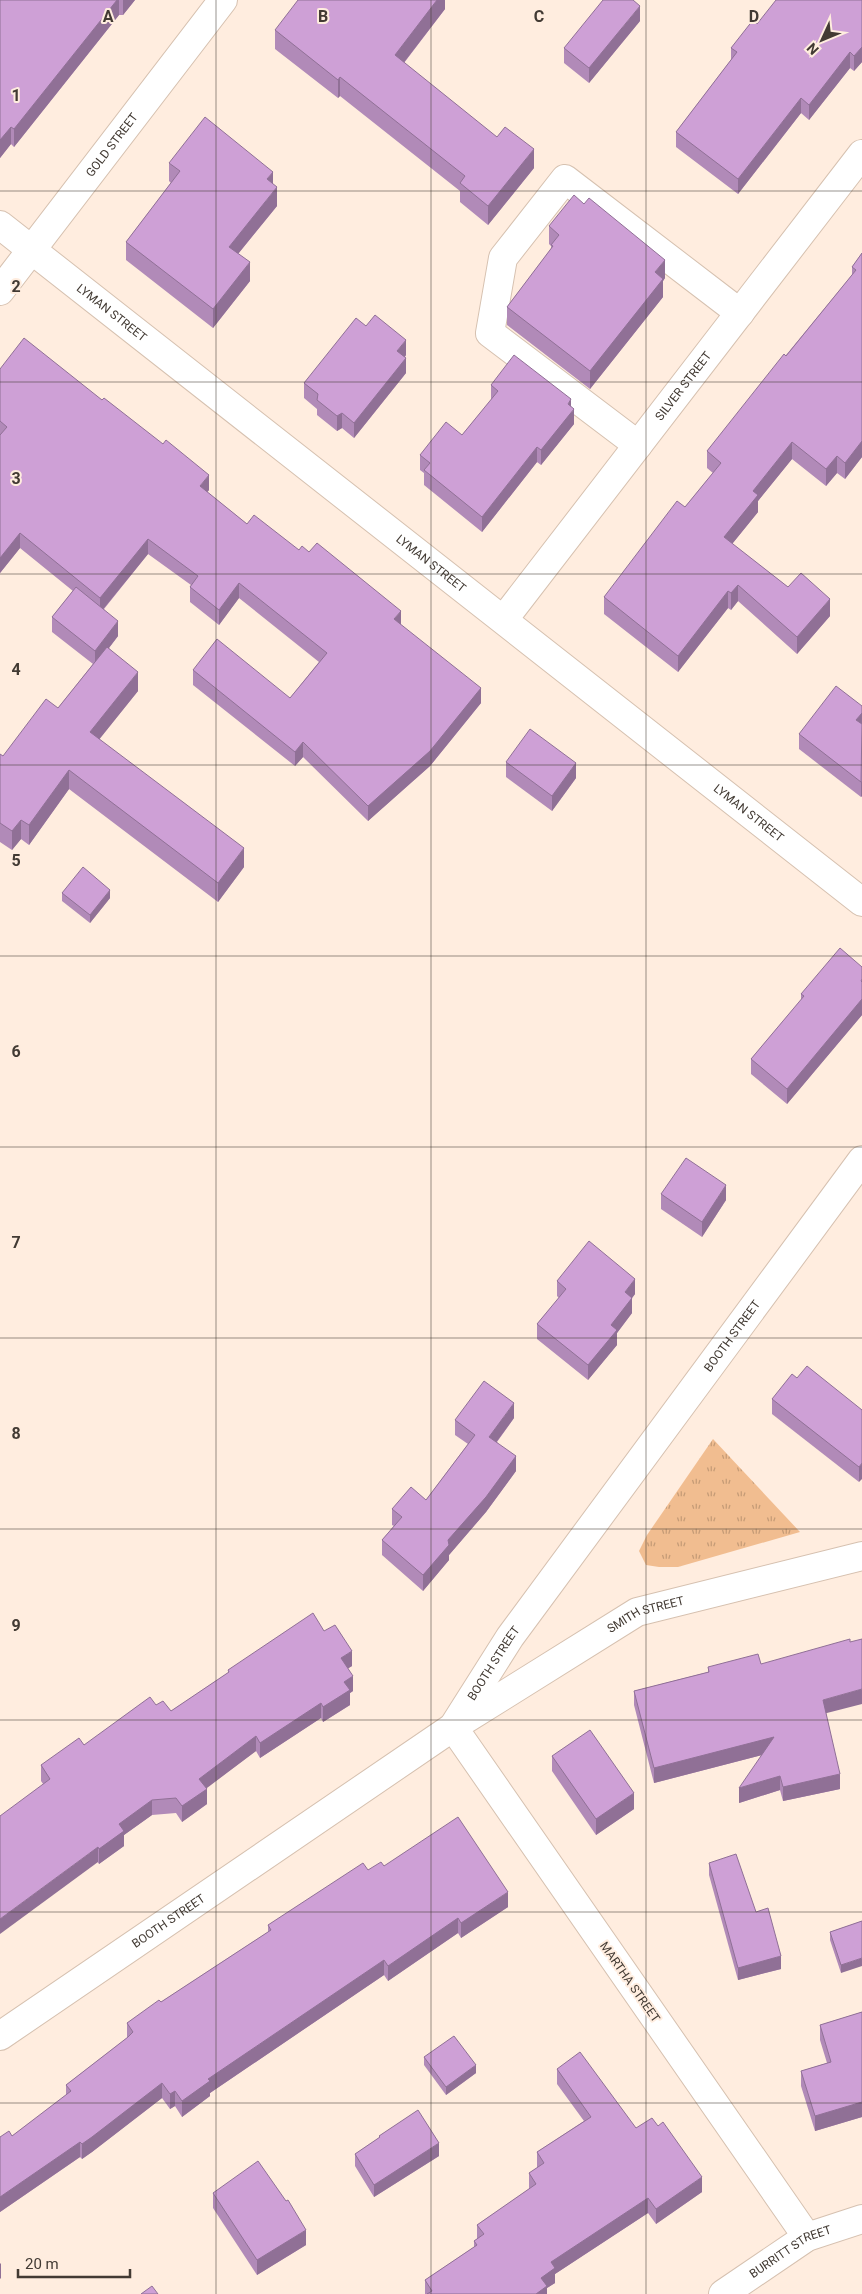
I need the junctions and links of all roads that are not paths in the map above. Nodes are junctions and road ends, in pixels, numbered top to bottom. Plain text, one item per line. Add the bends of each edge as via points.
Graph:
1 (223, 0) edge
2 (862, 154) edge
3 (0, 225) edge
4 (32, 249) junction
5 (0, 291) edge
6 (740, 313) junction
7 (638, 445) junction
8 (504, 619) junction
9 (862, 902) edge
10 (862, 1160) edge
11 (862, 1556) edge
12 (453, 1727) junction
13 (0, 2036) edge
14 (862, 2219) edge
15 (807, 2237) junction
16 (723, 2294) edge

1 - 4 street, GOLD STREET
2 - 6 street, SILVER STREET
3 - 4 street, LYMAN STREET
4 - 5 street, GOLD STREET
4 - 8 street, LYMAN STREET
6 - 7 street, SILVER STREET
6 - 7 street via 565,179 503,258 490,333
7 - 8 street, SILVER STREET
8 - 9 street, LYMAN STREET
10 - 12 street, BOOTH STREET via 510,1637
11 - 12 street, SMITH STREET via 637,1612
12 - 13 street, BOOTH STREET
12 - 15 street, MARTHA STREET
14 - 15 street, BURRITT STREET
15 - 16 street, BURRITT STREET

